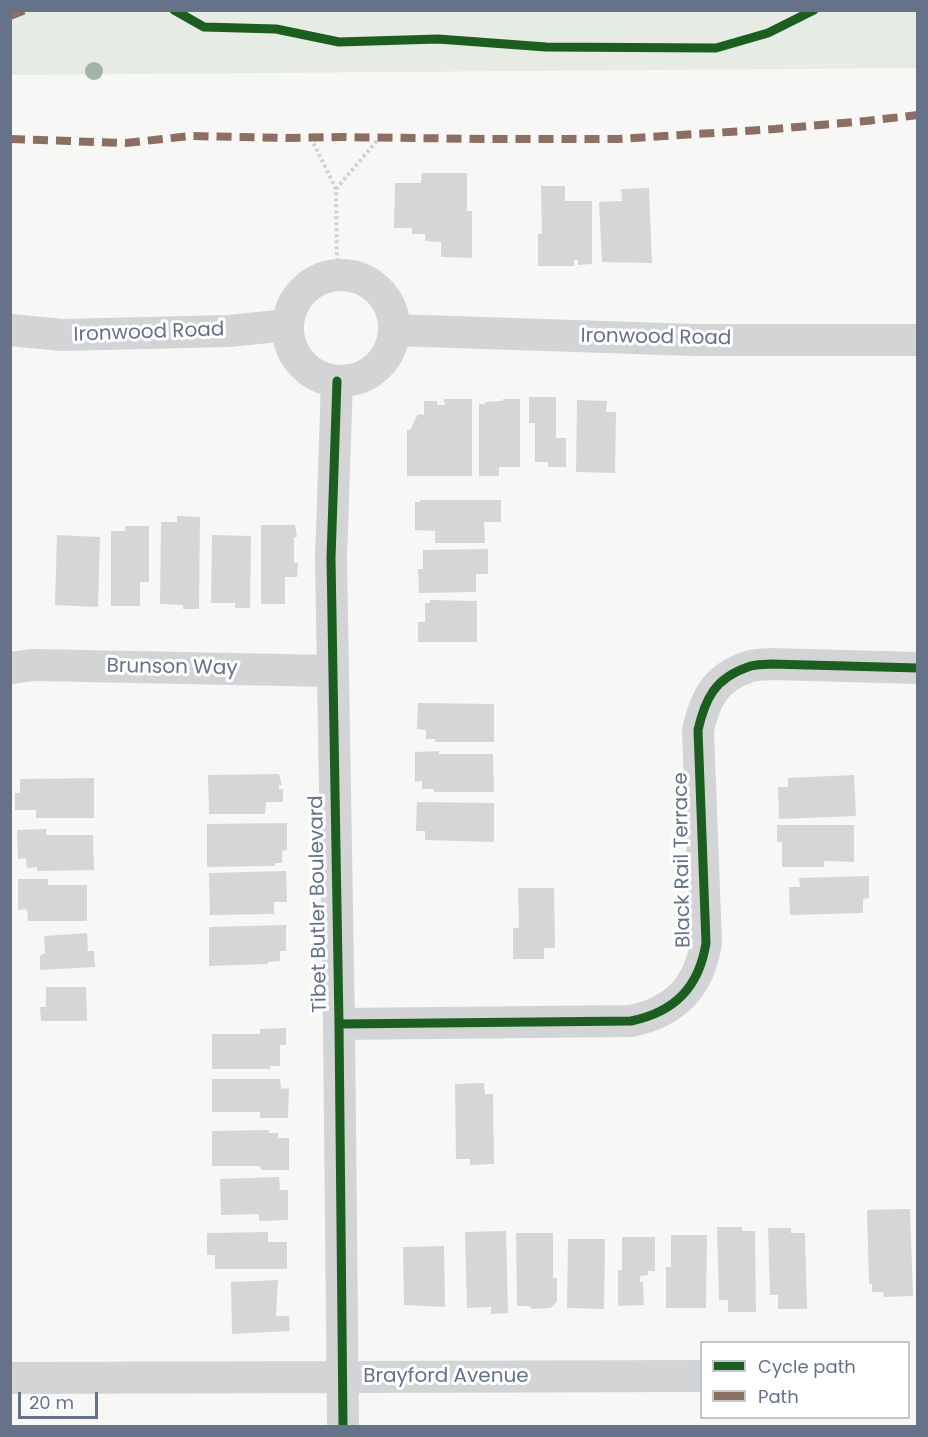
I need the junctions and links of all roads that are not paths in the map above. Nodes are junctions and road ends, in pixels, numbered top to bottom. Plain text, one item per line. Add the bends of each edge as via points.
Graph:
1 (287, 325) junction
2 (10, 330) edge
3 (394, 330) junction
4 (918, 340) edge
5 (337, 381) junction
6 (10, 668) edge
7 (918, 668) edge
8 (333, 671) junction
9 (339, 1024) junction
10 (700, 1376) edge
11 (343, 1377) junction
12 (10, 1378) edge
13 (343, 1426) edge

1 - 2 street, Ironwood Road via 229,331 73,335
1 - 3 street via 296,298 305,288 330,275 344,274 372,284 382,294 390,307
1 - 5 street via 298,360 318,376
3 - 4 street, Ironwood Road via 695,340
3 - 5 street via 389,350 370,373
5 - 8 street, Tibet Butler Boulevard via 331,558
6 - 8 street, Brunson Way via 34,665
7 - 9 street, Black Rail Terrace via 749,666 730,675 714,690 703,709 698,730 703,960 688,989 663,1011 632,1021
8 - 9 street, Tibet Butler Boulevard
9 - 11 street, Tibet Butler Boulevard
10 - 11 street, Brayford Avenue
11 - 12 street, Brayford Avenue
11 - 13 street, Tibet Butler Boulevard

